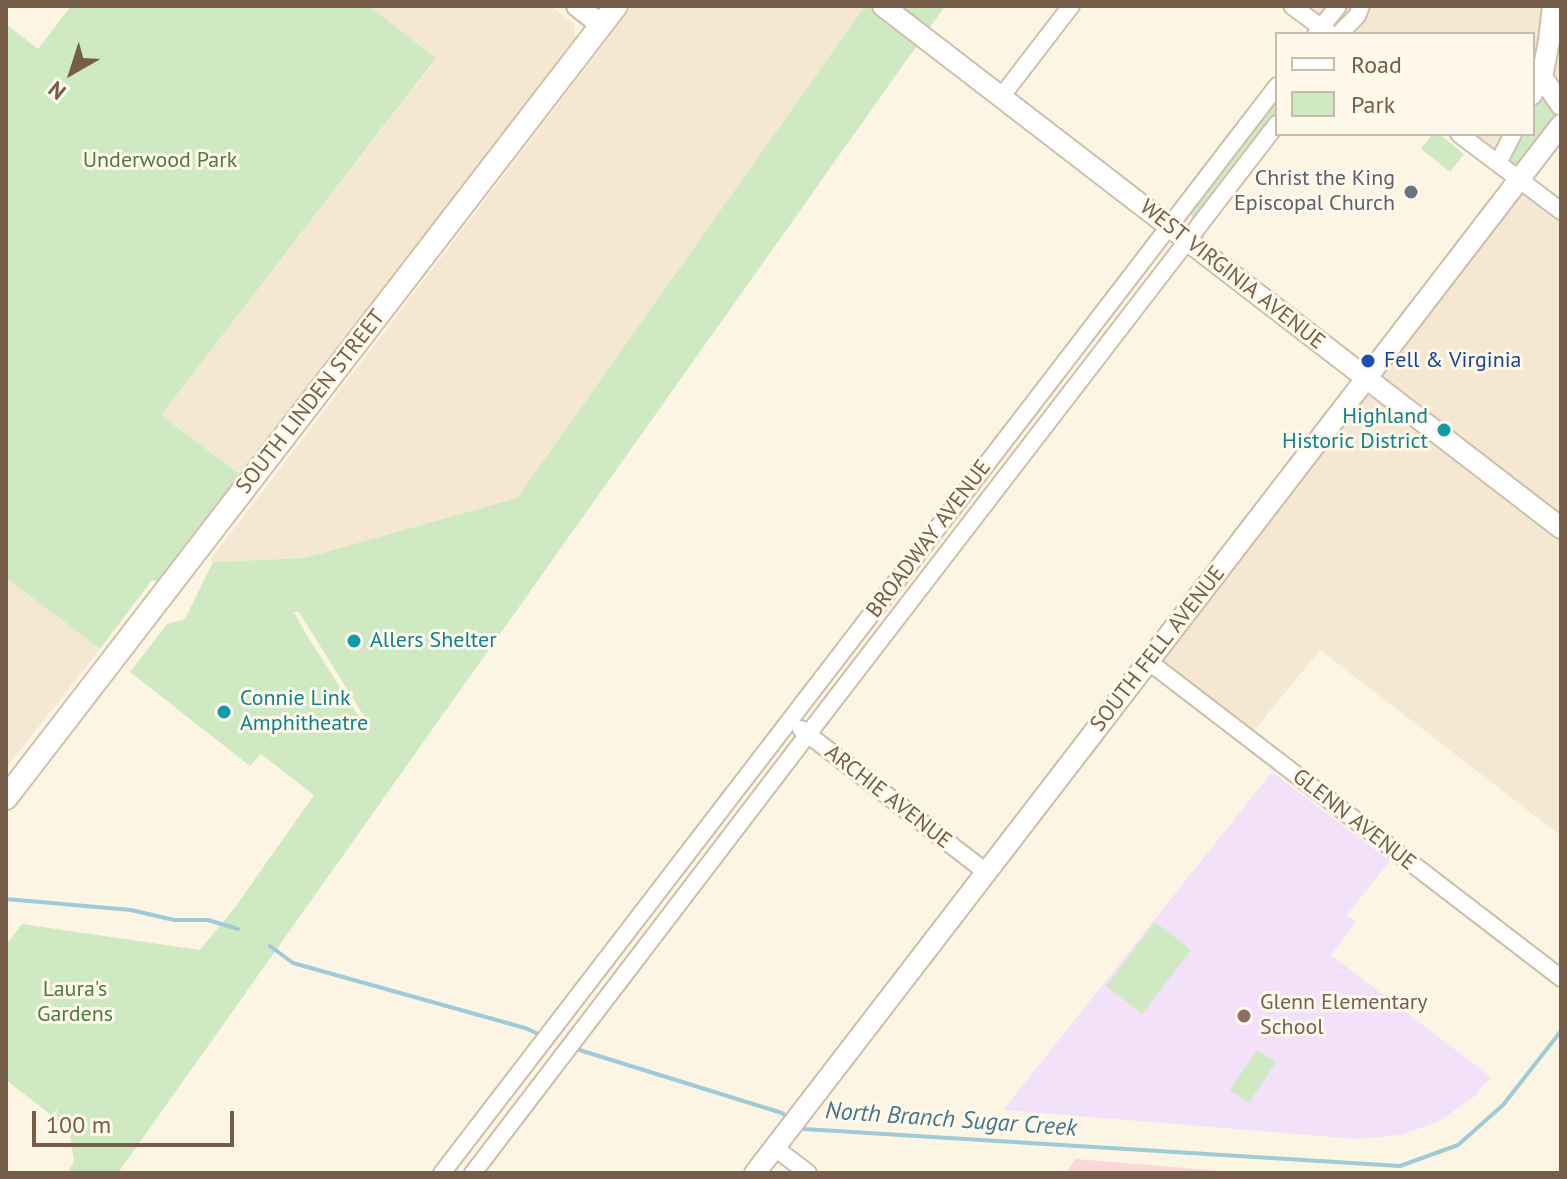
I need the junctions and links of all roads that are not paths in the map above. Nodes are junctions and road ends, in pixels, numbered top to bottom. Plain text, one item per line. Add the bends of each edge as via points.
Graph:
1 (577, 6) edge
2 (616, 6) edge
3 (883, 6) edge
4 (1071, 6) edge
5 (1292, 6) edge
6 (1338, 6) edge
7 (1361, 6) edge
8 (1553, 6) edge
9 (601, 25) junction
10 (1322, 32) edge
11 (1341, 32) edge
12 (1542, 77) junction
13 (1275, 89) edge
14 (1535, 92) edge
15 (1001, 97) junction
16 (1561, 105) edge
17 (1561, 125) edge
18 (1275, 127) edge
19 (1462, 136) edge
20 (1512, 136) edge
21 (1498, 163) junction
22 (1520, 180) junction
23 (1561, 211) edge
24 (1169, 227) junction
25 (1187, 240) junction
26 (1366, 378) junction
27 (1561, 528) edge
28 (1148, 661) junction
29 (791, 721) junction
30 (808, 734) junction
31 (7, 794) edge
32 (986, 872) junction
33 (1561, 978) edge
34 (581, 992) junction
35 (595, 1013) junction
36 (521, 1069) junction
37 (537, 1090) junction
38 (781, 1140) junction
39 (442, 1173) edge
40 (473, 1173) edge
41 (755, 1173) edge
42 (808, 1173) edge

1 - 9 street
2 - 9 main road, SOUTH LINDEN STREET
3 - 15 street, WEST VIRGINIA AVENUE
4 - 15 street
5 - 10 street
6 - 10 street
7 - 11 street
8 - 12 street
9 - 31 main road, SOUTH LINDEN STREET
12 - 14 street
12 - 16 street
13 - 24 street, BROADWAY AVENUE
15 - 24 street, WEST VIRGINIA AVENUE
17 - 22 street, SOUTH FELL AVENUE
18 - 25 street, BROADWAY AVENUE
19 - 21 street
20 - 21 street
21 - 22 street
22 - 23 street
22 - 26 street, SOUTH FELL AVENUE
24 - 25 street, WEST VIRGINIA AVENUE
24 - 29 street, BROADWAY AVENUE
25 - 26 street, WEST VIRGINIA AVENUE
25 - 30 street, BROADWAY AVENUE
26 - 27 street, WEST VIRGINIA AVENUE
26 - 28 street, SOUTH FELL AVENUE
28 - 32 street, SOUTH FELL AVENUE
28 - 33 street, GLENN AVENUE
29 - 30 street, ARCHIE AVENUE
29 - 34 street, BROADWAY AVENUE
30 - 32 street, ARCHIE AVENUE
30 - 35 street, BROADWAY AVENUE
32 - 38 street, SOUTH FELL AVENUE
34 - 35 street
34 - 36 street, BROADWAY AVENUE
35 - 37 street, BROADWAY AVENUE
36 - 37 street
36 - 39 street
37 - 40 street
38 - 41 street, SOUTH FELL AVENUE
38 - 42 street

